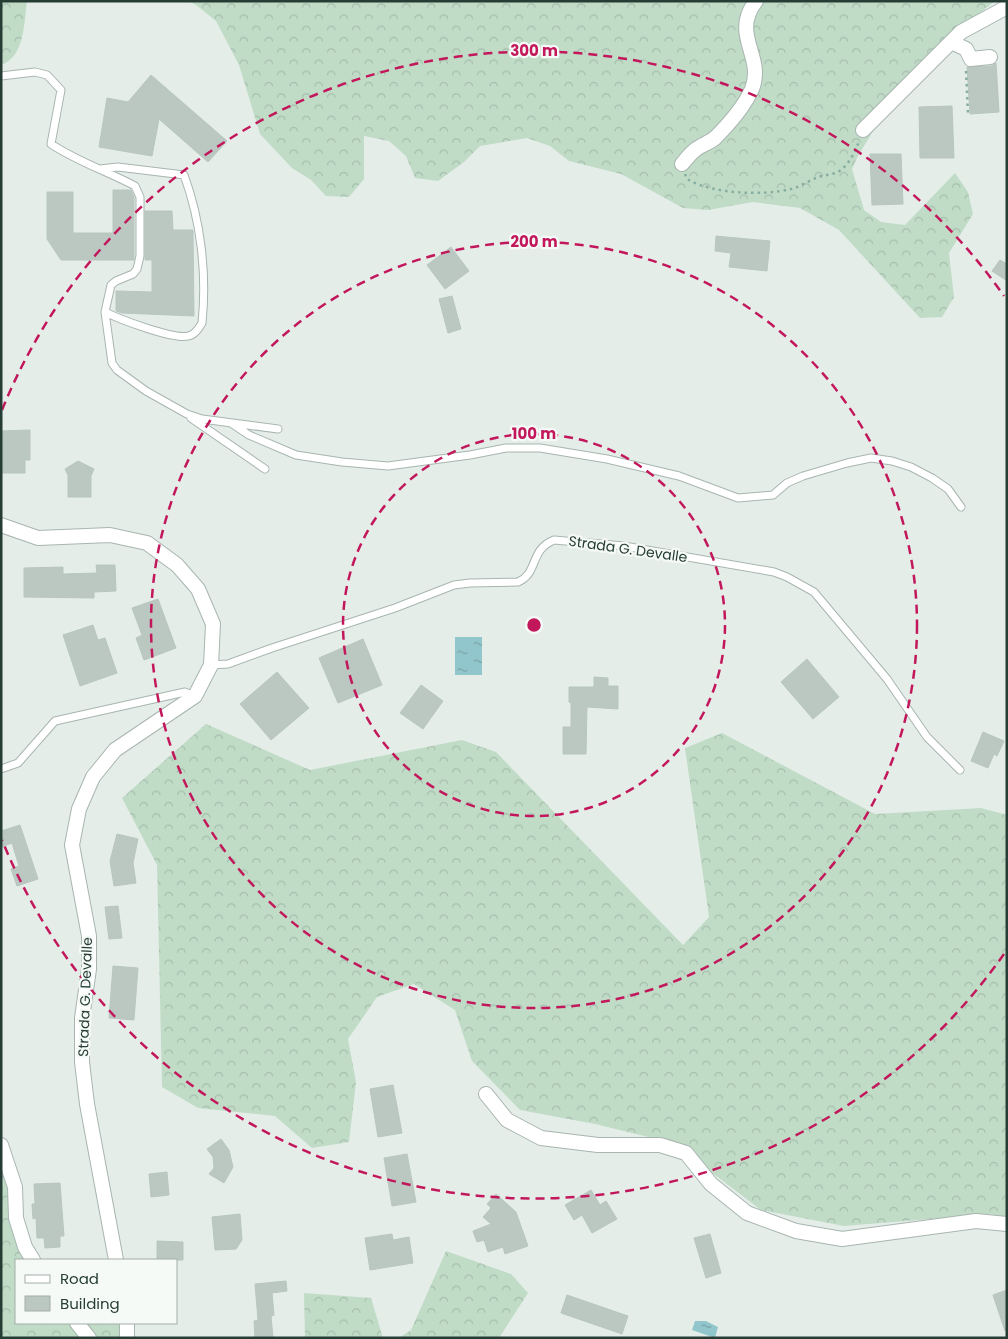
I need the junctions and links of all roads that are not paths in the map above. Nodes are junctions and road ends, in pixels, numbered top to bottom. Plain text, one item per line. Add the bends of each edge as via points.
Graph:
1 (756, 1) edge
2 (1007, 7) edge
3 (952, 42) junction
4 (990, 57) dead end
5 (1, 76) edge
6 (864, 130) road end
7 (682, 164) road end
8 (98, 169) junction
9 (105, 312) junction
10 (187, 414) junction
11 (231, 423) junction
12 (278, 429) dead end
13 (265, 469) dead end
14 (961, 507) dead end
15 (1, 525) edge
16 (211, 665) junction
17 (195, 696) junction
18 (1, 769) edge
19 (960, 770) dead end
20 (486, 1094) dead end
21 (1, 1145) edge
22 (1007, 1224) edge
23 (32, 1259) edge
24 (116, 1259) edge
25 (78, 1324) edge
26 (127, 1324) edge
27 (89, 1338) edge
28 (127, 1338) edge

1 - 7 street via 748,12 745,32 756,67 752,87 743,105 724,128
2 - 3 street via 961,32
3 - 4 street via 966,49 972,59
3 - 6 street
5 - 8 lane via 35,72 47,75 61,90 51,144
8 - 9 lane via 135,186 140,197 137,269 111,285
8 - 9 lane via 118,167 184,176 198,228 203,266 202,322 189,336 170,336
9 - 10 lane via 112,363 117,370
10 - 11 lane
10 - 13 lane
11 - 12 lane
11 - 14 lane via 249,435 296,455 342,462 388,466 506,448 540,448 679,476 738,498 773,495 787,482 871,458 910,466 948,489
15 - 16 street, Strada G. Devalle via 38,538 110,535 146,543 177,565 198,589 213,624
16 - 17 street, Strada G. Devalle
16 - 19 lane, Strada G. Devalle via 228,664 454,585 518,582 530,574 540,549 554,540 624,546 774,572 814,592 887,679 928,737
17 - 18 lane via 185,692 56,721 18,763
17 - 24 street, Strada G. Devalle via 115,750 93,777 79,809 72,845 89,936 82,1062
20 - 22 street via 507,1120 541,1138 598,1146 660,1145 686,1153 711,1184 747,1213 796,1231 842,1239 976,1221
21 - 23 street via 15,1187 16,1218
25 - 27 street
26 - 28 street

